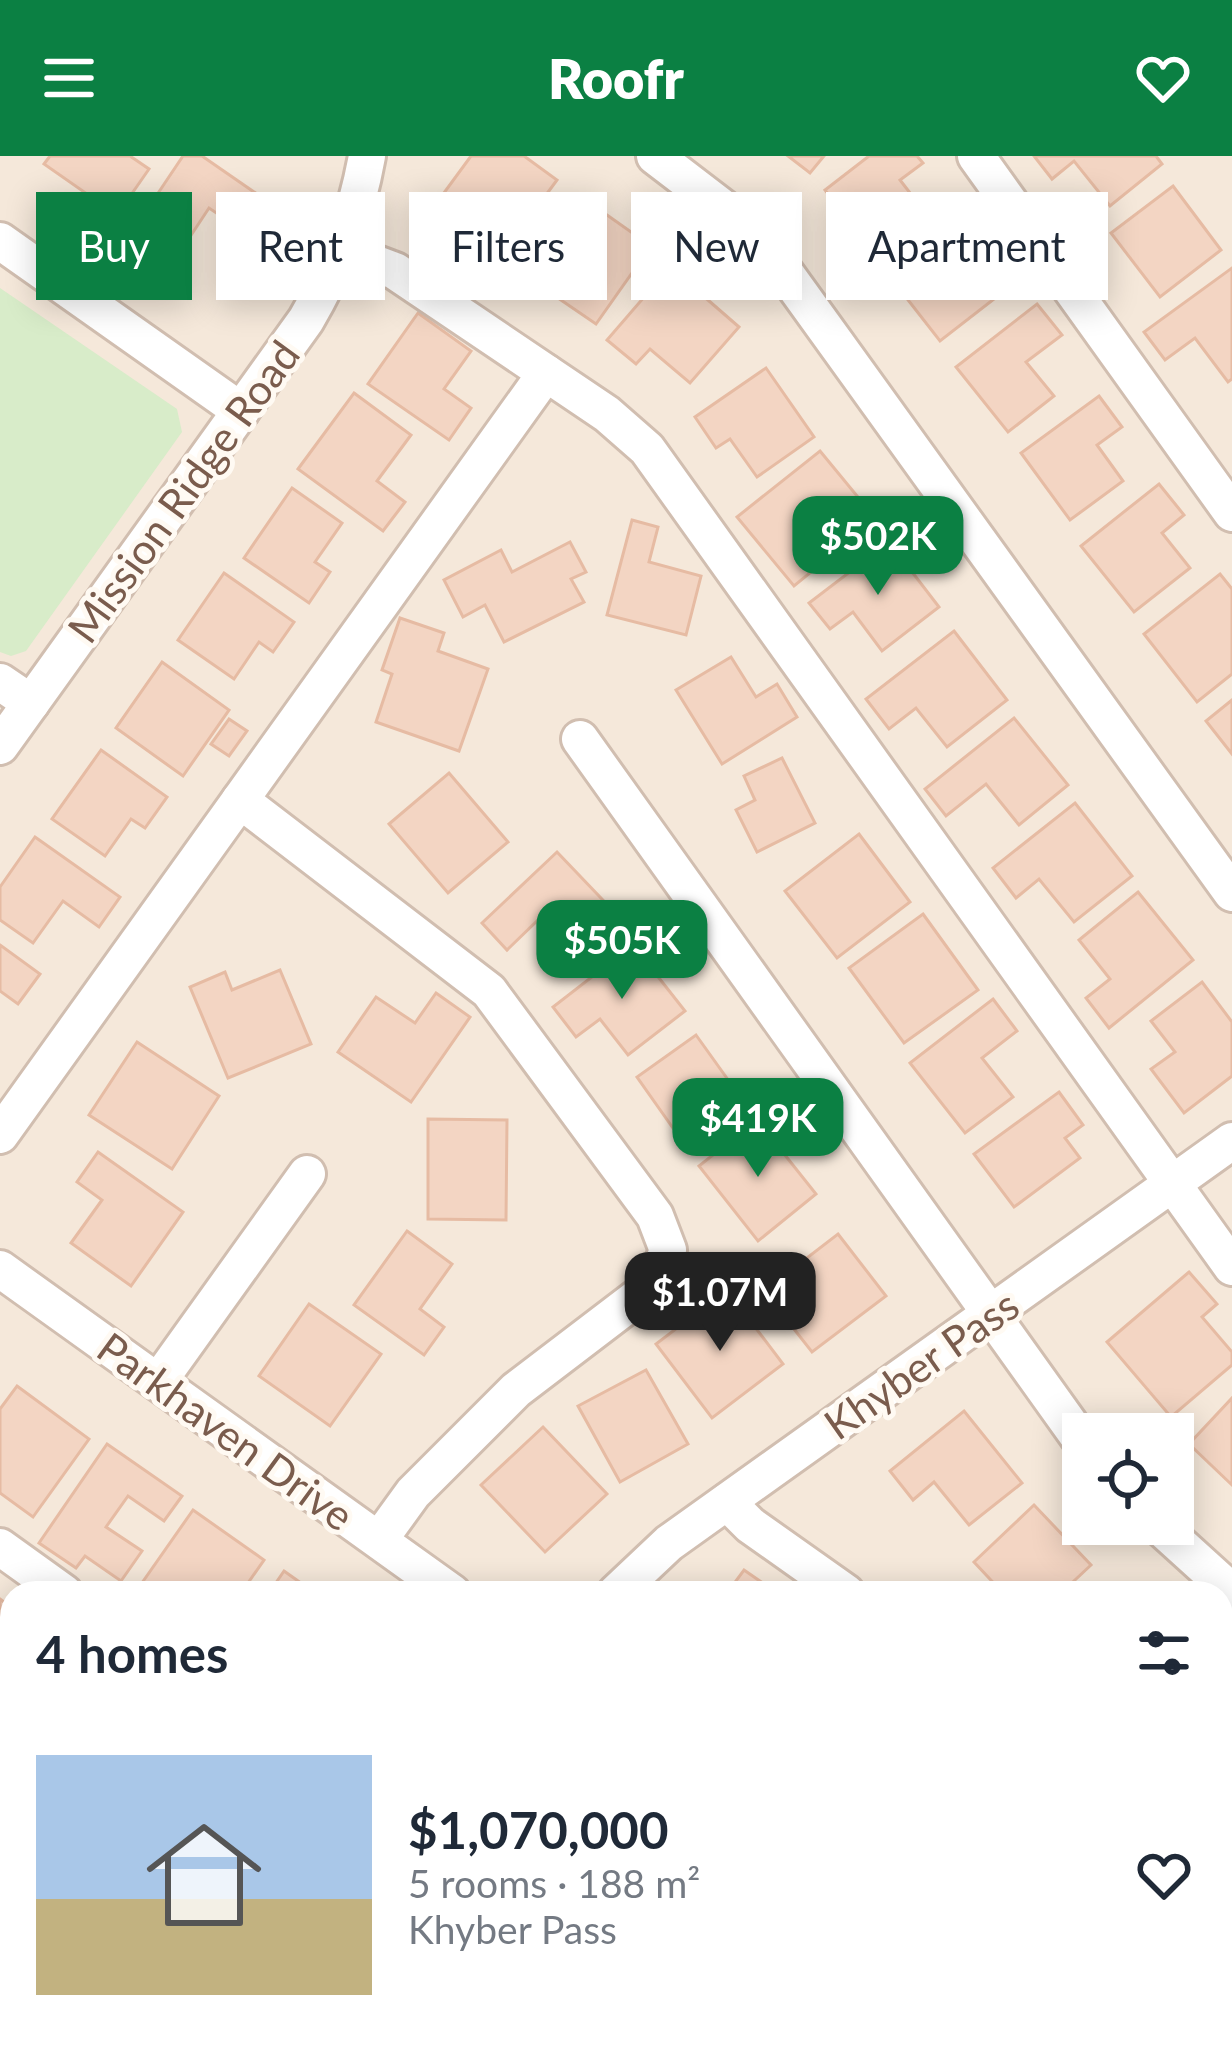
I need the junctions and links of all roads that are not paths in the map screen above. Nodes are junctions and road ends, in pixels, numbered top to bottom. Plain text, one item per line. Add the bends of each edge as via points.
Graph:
1 (367, 156) edge
2 (655, 156) edge
3 (976, 156) edge
4 (361, 192) edge
5 (0, 241) edge
6 (385, 268) edge
7 (316, 300) edge
8 (546, 373) junction
9 (241, 411) junction
10 (1232, 513) edge
11 (0, 682) edge
12 (31, 704) junction
13 (580, 739) dead end
14 (0, 746) edge
15 (240, 800) junction
16 (1232, 893) edge
17 (0, 1135) edge
18 (1232, 1141) edge
19 (307, 1174) dead end
20 (1173, 1184) junction
21 (1232, 1267) edge
22 (0, 1269) edge
23 (991, 1316) junction
24 (158, 1382) junction
25 (1062, 1414) edge
26 (727, 1502) junction
27 (379, 1540) junction
28 (1180, 1545) edge
29 (0, 1547) edge
30 (47, 1581) edge
31 (435, 1581) edge
32 (629, 1581) edge
33 (829, 1581) edge
34 (1220, 1581) edge

1 - 4 street, Mission Ridge Road
2 - 16 street via 766,247
3 - 10 street
5 - 9 street
6 - 8 street
7 - 9 street, Mission Ridge Road
8 - 15 street
8 - 20 street via 647,449
9 - 12 street, Mission Ridge Road
11 - 12 street
12 - 14 street, Mission Ridge Road
13 - 23 street
15 - 17 street
15 - 27 street via 489,991 655,1216 668,1250 655,1284 516,1390 413,1493
18 - 20 street, Khyber Pass
19 - 24 street
20 - 21 street
20 - 23 street, Khyber Pass
22 - 24 street, Parkhaven Drive
23 - 25 street
23 - 26 street, Khyber Pass
24 - 27 street, Parkhaven Drive
26 - 32 street, Khyber Pass
26 - 33 street
27 - 31 street, Parkhaven Drive
28 - 34 street
29 - 30 street

